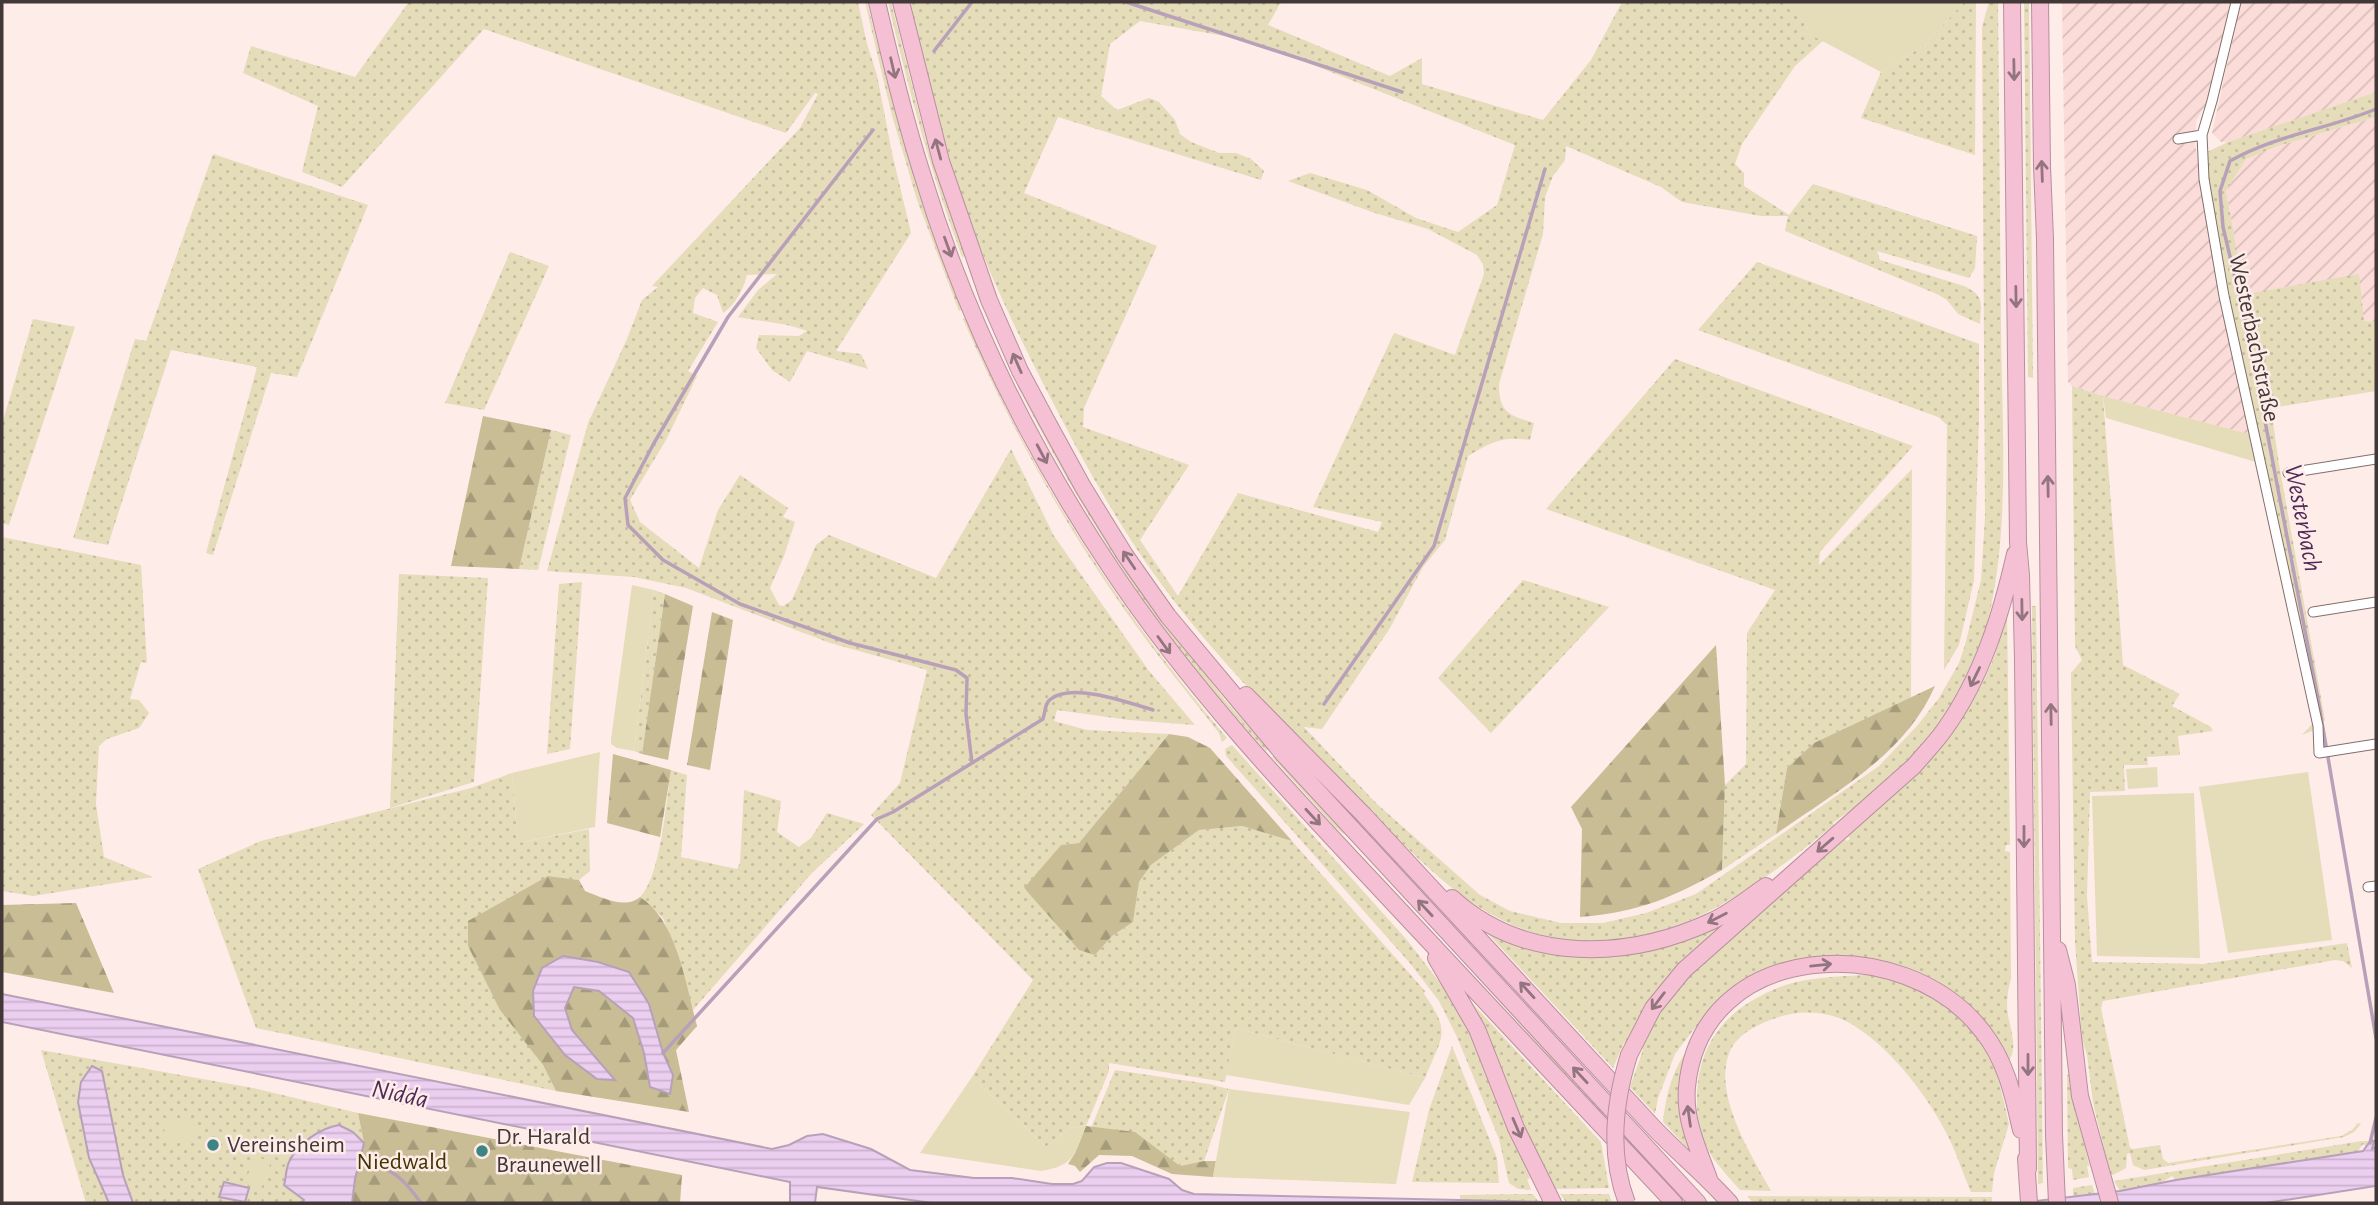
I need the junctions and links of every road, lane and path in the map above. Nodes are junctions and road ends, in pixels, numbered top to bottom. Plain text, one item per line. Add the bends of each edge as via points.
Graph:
1 (877, 2) edge
2 (901, 2) edge
3 (2012, 2) edge
4 (2040, 2) edge
5 (2236, 2) edge
6 (2202, 135) junction
7 (2178, 139) dead end
8 (2376, 459) edge
9 (2288, 473) dead end
10 (2018, 542) junction
11 (2376, 602) edge
12 (2313, 612) dead end
13 (1168, 616) junction
14 (2376, 744) edge
15 (1364, 816) junction
16 (1796, 870) junction
17 (2053, 927) junction
18 (1423, 934) junction
19 (2029, 1177) junction
20 (1710, 1181) junction
21 (1553, 1203) edge
22 (1627, 1203) edge
23 (1674, 1203) edge
24 (1698, 1203) edge
25 (1730, 1203) edge
26 (2029, 1203) edge
27 (2057, 1203) edge
28 (2110, 1203) edge

1 -> 18 highway via 924,183 960,281 1011,396 1057,482 1169,652 1269,770
13 -> 2 highway via 1083,487 994,312 941,161
3 -> 10 highway
17 -> 4 highway
5 - 6 street, Westerbachstraße
6 - 7 street
6 - 14 street, Westerbachstraße via 2204,179 2224,296 2321,753
8 - 9 street
10 -> 16 highway via 1982,663 1945,730 1914,766
10 -> 19 highway
11 - 12 street
13 - 15 highway
24 -> 13 highway via 1284,755
16 -> 15 highway via 1714,920 1653,943 1612,950 1554,947 1472,913
20 -> 15 highway via 1654,1128
16 -> 22 highway, bridge via 1684,970 1653,1008 1629,1055 1615,1131
17 - 27 highway
17 - 28 highway via 2067,985 2080,1096
18 -> 21 highway via 1477,1029 1516,1128
18 - 23 highway
20 -> 19 highway via 1694,1142 1687,1106 1690,1069 1705,1031 1732,999 1750,986 1792,969 1832,963 1881,968 1933,988 1983,1031 2012,1089
19 - 26 highway
20 - 25 highway

